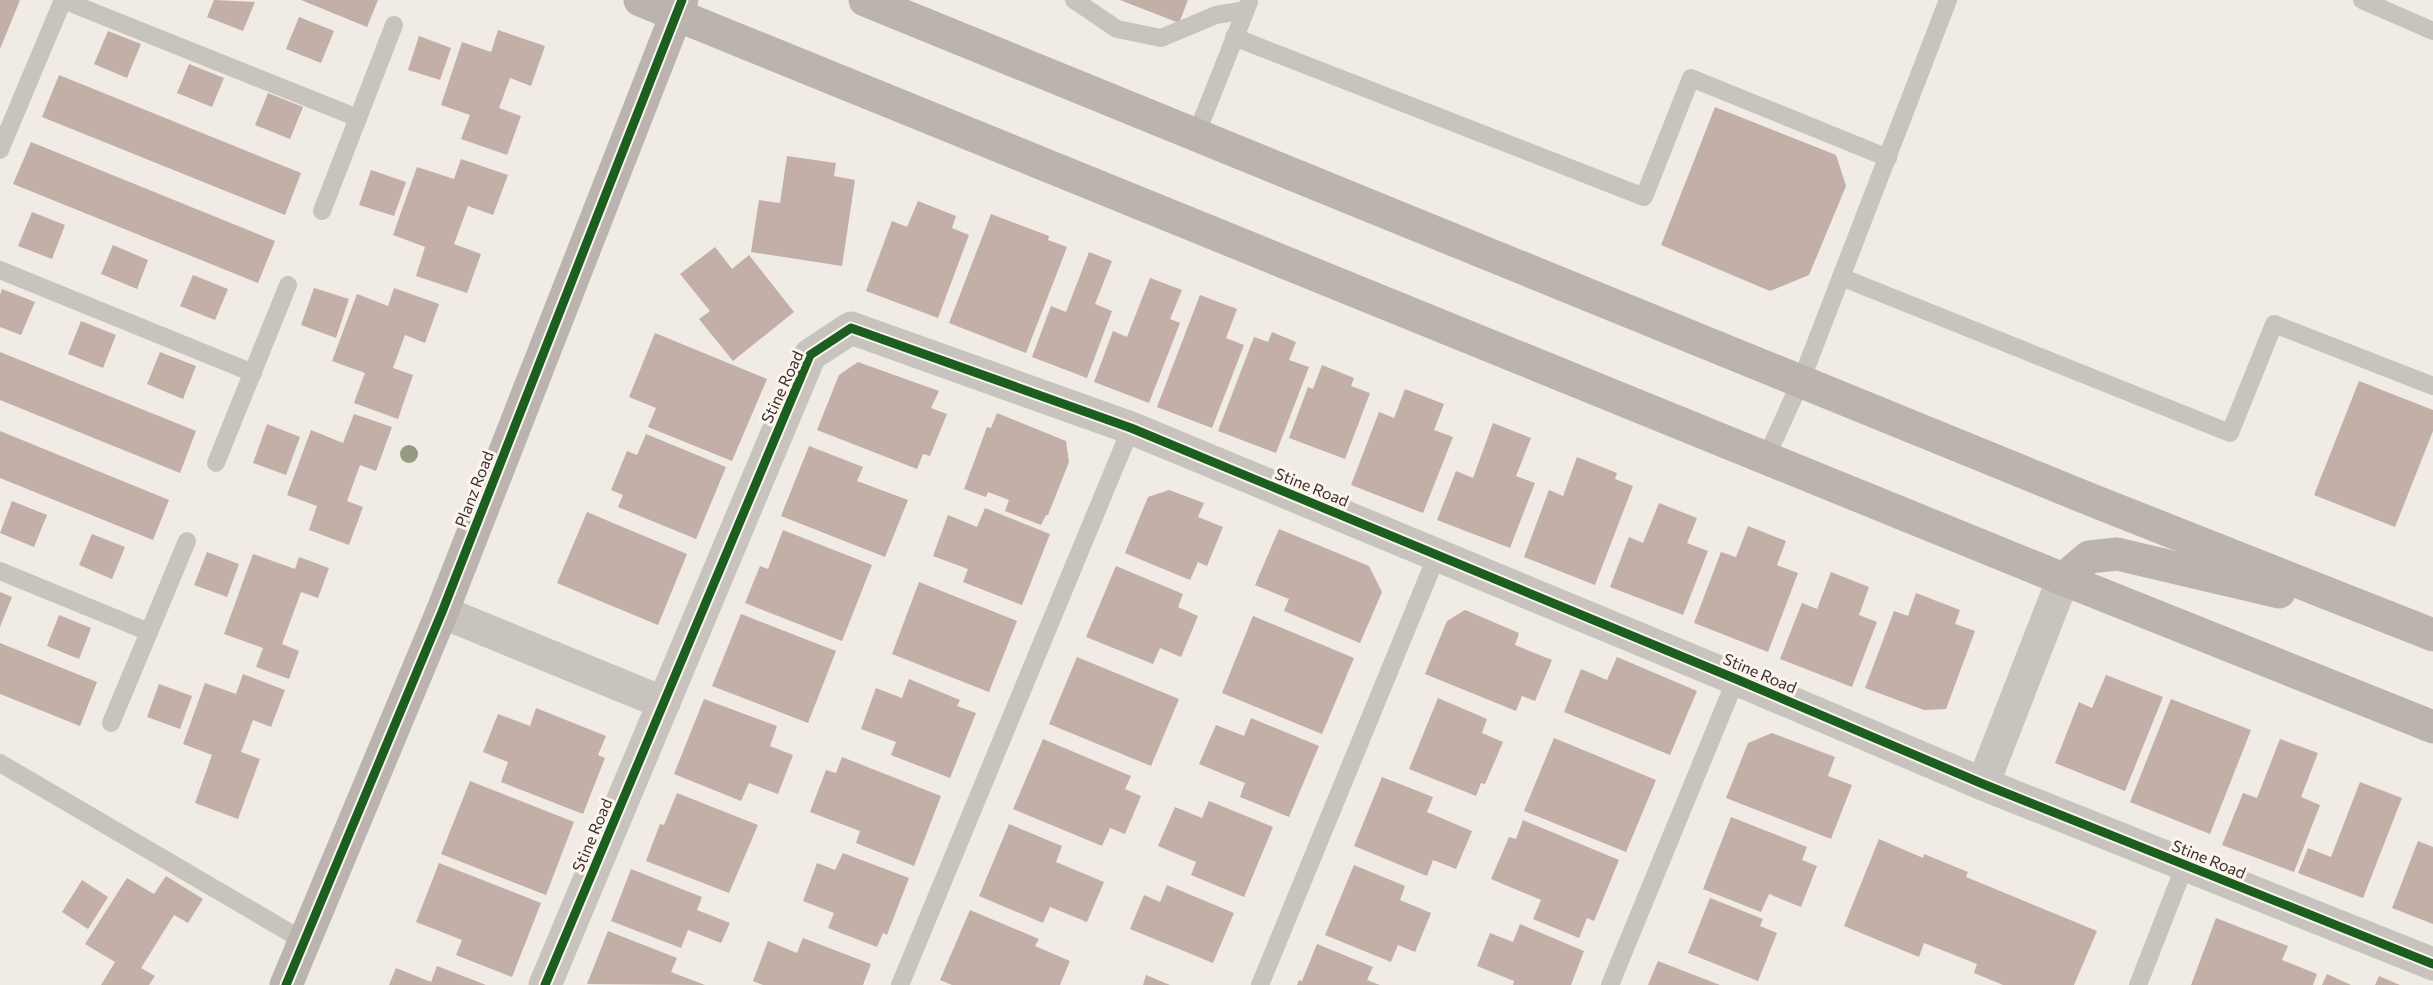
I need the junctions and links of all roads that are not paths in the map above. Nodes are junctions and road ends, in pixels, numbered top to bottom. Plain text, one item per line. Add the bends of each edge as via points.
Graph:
1 (63, 0) edge
2 (640, 0) edge
3 (865, 0) edge
4 (1074, 0) edge
5 (1948, 0) edge
6 (2362, 0) edge
7 (1248, 5) edge
8 (679, 7) edge
9 (394, 25) dead end
10 (2433, 31) edge
11 (1234, 37) junction
12 (358, 118) junction
13 (1196, 135) junction
14 (0, 150) edge
15 (1888, 158) junction
16 (322, 211) dead end
17 (0, 270) edge
18 (1841, 277) junction
19 (288, 285) dead end
20 (253, 373) junction
21 (1801, 381) junction
22 (2433, 386) edge
23 (1131, 428) junction
24 (1766, 458) junction
25 (216, 463) dead end
26 (187, 541) dead end
27 (1437, 555) junction
28 (0, 571) edge
29 (2063, 579) junction
30 (442, 612) junction
31 (2386, 617) junction
32 (149, 632) junction
33 (2433, 635) edge
34 (1736, 679) junction
35 (664, 702) junction
36 (111, 723) dead end
37 (2433, 727) edge
38 (0, 763) edge
39 (1983, 784) junction
40 (2185, 865) junction
41 (304, 941) junction
42 (2433, 964) edge
43 (286, 985) edge
44 (545, 985) edge
45 (900, 985) edge
46 (1260, 985) edge
47 (1610, 985) edge
48 (2138, 985) edge

1 - 12 lane
1 - 14 lane
2 - 8 main road
3 - 13 main road
4 - 7 lane via 1117,29 1161,38
5 - 15 lane
6 - 10 lane
7 - 11 lane
8 - 24 main road
8 - 30 main road, Planz Road
9 - 12 lane
11 - 13 lane
11 - 15 lane via 1644,197 1691,78
12 - 16 lane
13 - 21 main road
15 - 18 lane
17 - 20 lane
18 - 21 lane
18 - 22 lane via 2230,433 2274,324
19 - 20 lane
20 - 25 lane
21 - 24 lane
21 - 31 main road
23 - 27 street, Stine Road
23 - 35 street, Stine Road via 851,328 810,355
23 - 45 lane
24 - 29 main road
26 - 32 lane
27 - 34 street, Stine Road
27 - 46 lane
28 - 32 lane
29 - 31 main road via 2088,557 2117,554
29 - 37 main road
29 - 39 street
30 - 35 street
30 - 41 main road, Planz Road
31 - 33 main road
32 - 36 lane
34 - 39 street, Stine Road
34 - 47 lane
35 - 44 street, Stine Road
38 - 41 lane
39 - 40 street, Stine Road
40 - 42 street, Stine Road
40 - 48 lane
41 - 43 main road, Planz Road

